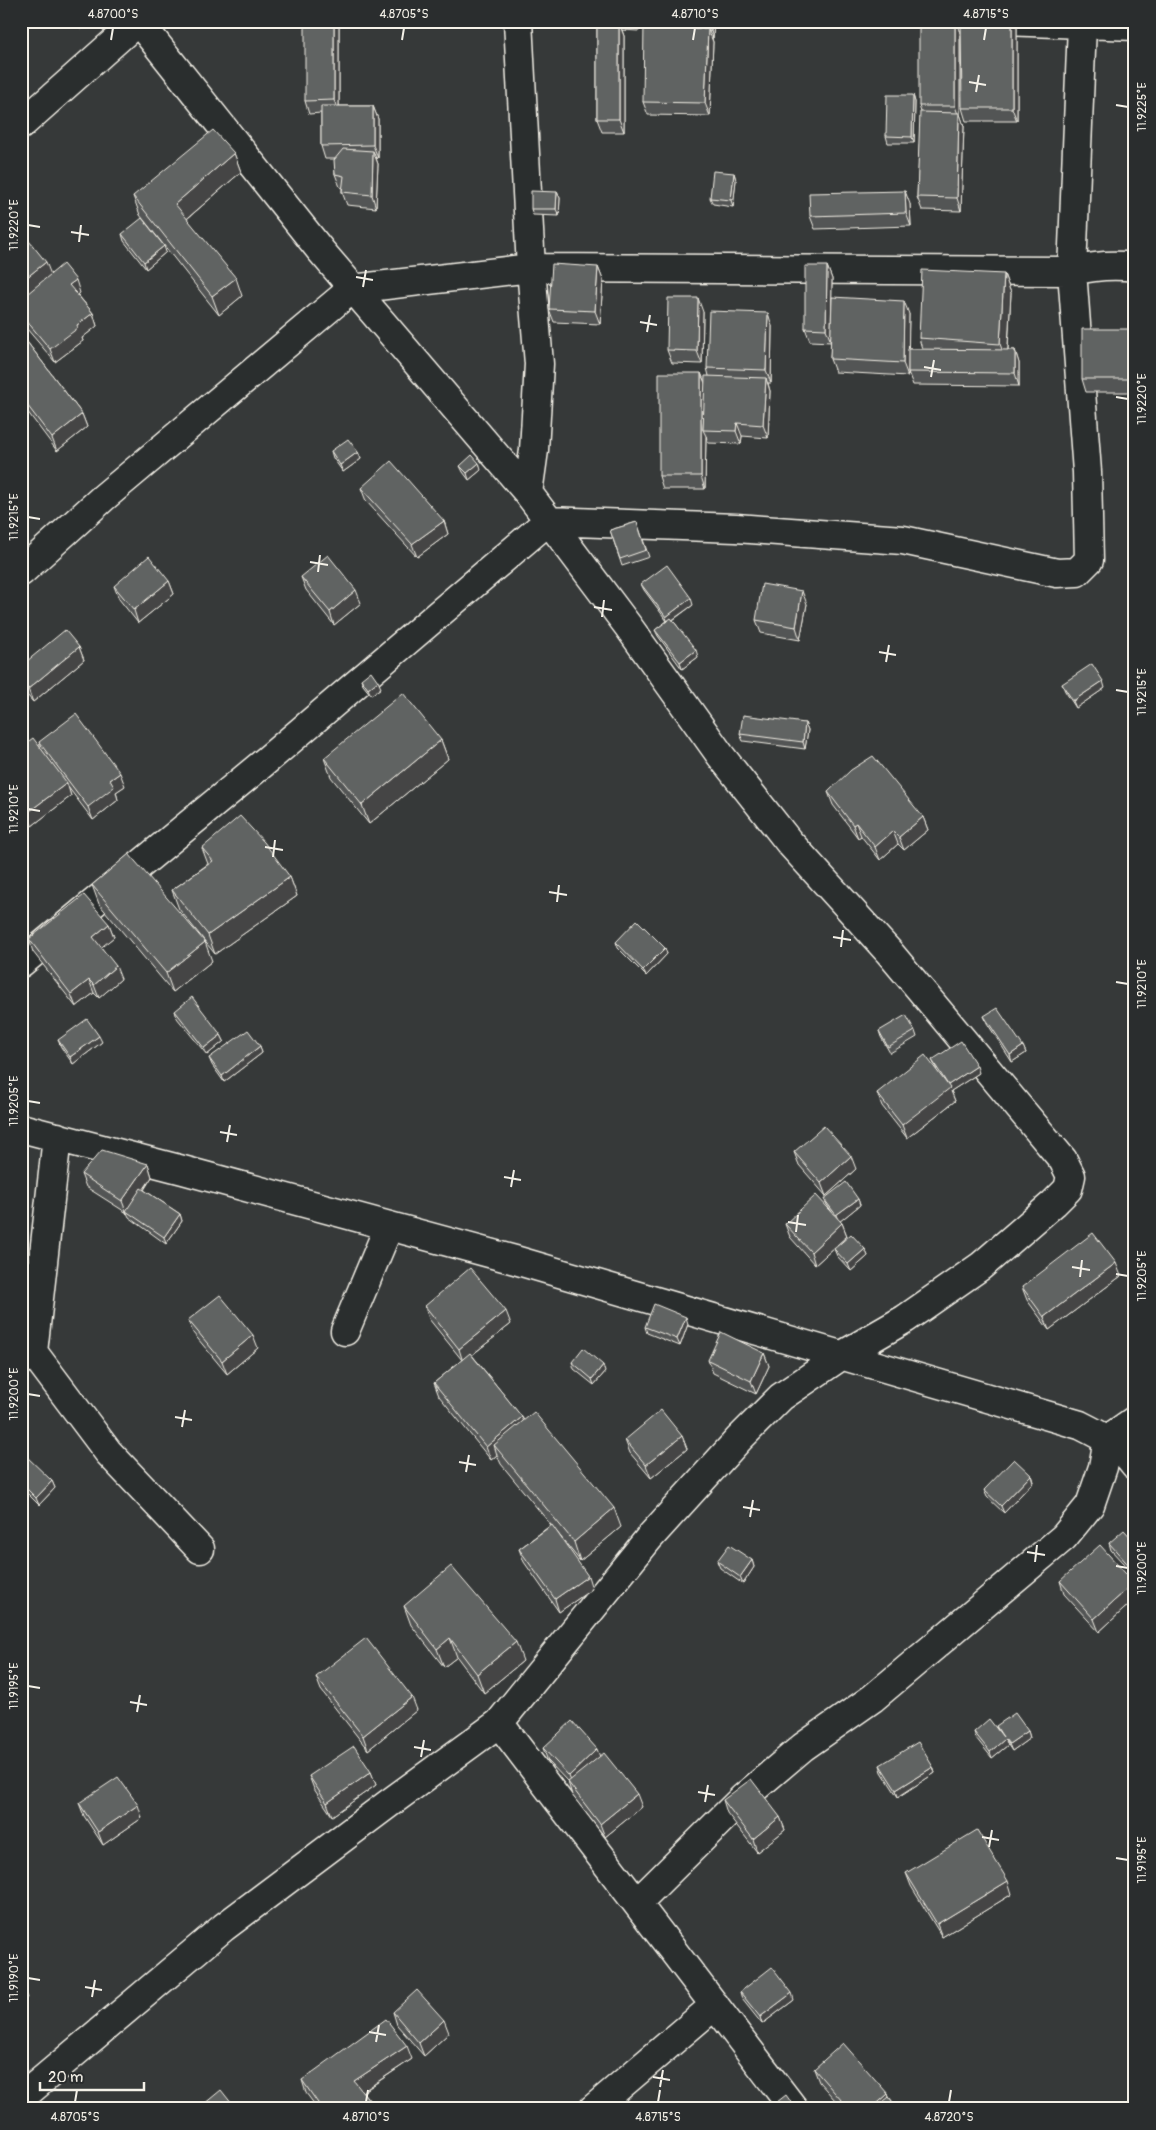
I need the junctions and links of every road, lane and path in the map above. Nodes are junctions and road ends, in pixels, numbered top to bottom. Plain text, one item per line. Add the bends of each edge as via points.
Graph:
1 (138, 21) edge
2 (518, 21) edge
3 (1006, 21) edge
4 (1082, 25) junction
5 (1135, 26) edge
6 (21, 125) edge
7 (1135, 267) edge
8 (530, 268) junction
9 (1072, 271) junction
10 (352, 289) junction
11 (528, 493) junction
12 (548, 521) junction
13 (21, 572) edge
14 (21, 964) edge
15 (21, 1128) edge
16 (58, 1137) junction
17 (389, 1226) junction
18 (345, 1331) dead end
19 (25, 1351) edge
20 (841, 1356) junction
21 (1135, 1420) edge
22 (1108, 1438) junction
23 (1135, 1465) edge
24 (200, 1549) dead end
25 (499, 1723) junction
26 (637, 1903) junction
27 (714, 2005) junction
28 (21, 2098) edge
29 (593, 2109) edge
30 (794, 2109) edge

1 - 6 street
1 - 10 street
2 - 8 street
3 - 4 street
4 - 5 street
4 - 9 street
7 - 9 street via 1093,266
8 - 9 street
8 - 10 street
8 - 11 street via 539,364
9 - 12 street via 1087,472 1089,560 1077,572 1057,573 903,540 736,528
10 - 11 street
10 - 13 street via 103,498
11 - 12 street
12 - 14 street
12 - 20 street via 721,756 789,842 895,959 1063,1160 1071,1176 1068,1188 1054,1203 981,1266 905,1319
15 - 16 street
16 - 17 street
16 - 19 street
17 - 18 street
17 - 20 street
19 - 24 street via 108,1452
20 - 22 street via 1080,1425
20 - 25 street via 781,1397 740,1439 650,1537
21 - 22 street
22 - 23 street
22 - 26 street via 1103,1467 1090,1505 1064,1537 873,1698 802,1747 743,1798
25 - 26 street
25 - 28 street via 224,1927
26 - 27 street
27 - 29 street
27 - 30 street

